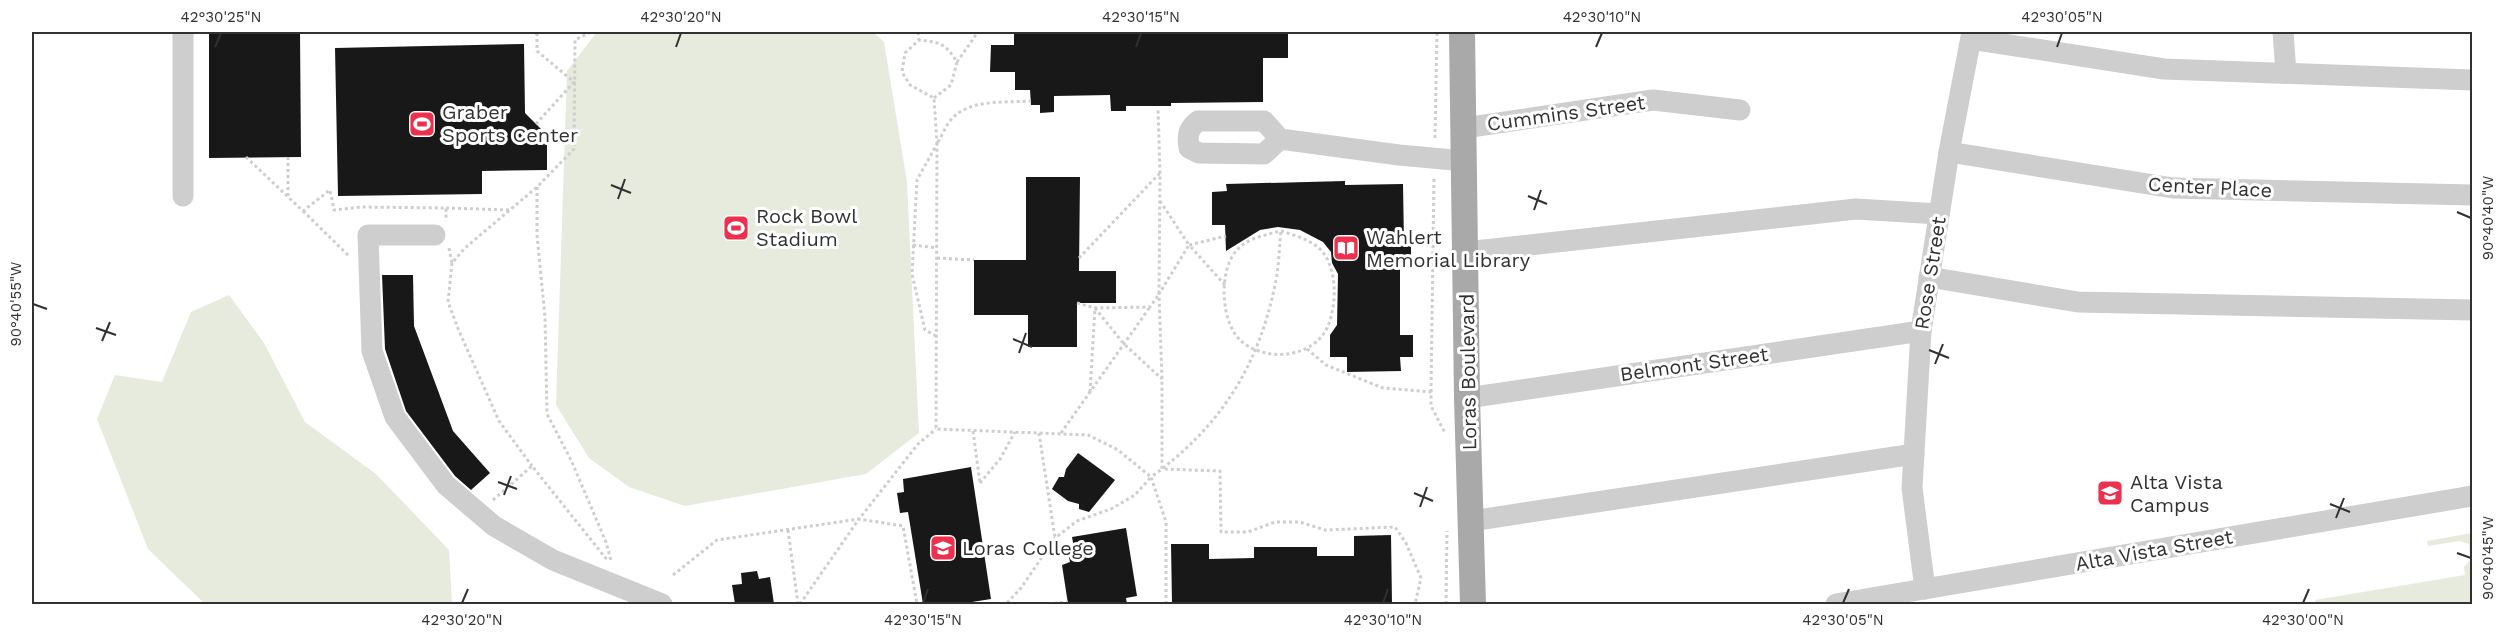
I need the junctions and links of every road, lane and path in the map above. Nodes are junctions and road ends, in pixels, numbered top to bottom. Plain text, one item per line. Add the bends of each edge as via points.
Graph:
1 (183, 32) edge
2 (537, 32) edge
3 (591, 32) edge
4 (918, 32) edge
5 (978, 32) edge
6 (1437, 32) edge
7 (1462, 32) edge
8 (2283, 32) edge
9 (1971, 35) edge
10 (919, 40) junction
11 (957, 62) junction
12 (2286, 73) junction
13 (2472, 80) edge
14 (574, 82) junction
15 (934, 98) junction
16 (1031, 101) dead end
17 (1158, 109) dead end
18 (1740, 110) dead end
19 (536, 124) dead end
20 (1464, 128) junction
21 (1280, 139) dead end
22 (937, 144) junction
23 (1949, 153) junction
24 (246, 157) dead end
25 (288, 157) dead end
26 (1434, 158) junction
27 (1465, 160) junction
28 (1160, 173) junction
29 (537, 188) junction
30 (2472, 195) edge
31 (183, 196) dead end
32 (288, 196) junction
33 (1160, 201) junction
34 (446, 208) junction
35 (511, 210) junction
36 (303, 211) junction
37 (1939, 214) junction
38 (1281, 231) junction
39 (443, 235) junction
40 (1226, 236) dead end
41 (913, 245) junction
42 (1189, 245) junction
43 (937, 248) junction
44 (1466, 252) junction
45 (937, 258) junction
46 (1079, 258) dead end
47 (974, 260) dead end
48 (369, 263) junction
49 (452, 263) junction
50 (1929, 277) junction
51 (1225, 285) junction
52 (1160, 294) junction
53 (1077, 303) dead end
54 (1150, 307) junction
55 (1095, 308) junction
56 (2472, 310) edge
57 (1921, 331) junction
58 (936, 336) junction
59 (1124, 344) junction
60 (1257, 349) junction
61 (1307, 349) junction
62 (1162, 379) junction
63 (1090, 392) junction
64 (1431, 392) junction
65 (1467, 398) junction
66 (936, 429) junction
67 (973, 431) junction
68 (1015, 432) junction
69 (1039, 433) junction
70 (1061, 433) junction
71 (1449, 439) dead end
72 (1914, 454) junction
73 (532, 466) junction
74 (1162, 469) junction
75 (1151, 477) junction
76 (2472, 496) edge
77 (486, 506) dead end
78 (859, 519) junction
79 (1459, 521) junction
80 (788, 530) junction
81 (1055, 538) junction
82 (673, 575) dead end
83 (1925, 589) junction
84 (1068, 602) dead end
85 (662, 604) edge
86 (799, 604) edge
87 (917, 604) edge
88 (1006, 604) edge
89 (1048, 604) edge
90 (1166, 604) edge
91 (1415, 604) edge
92 (1446, 604) edge
93 (1473, 604) edge
94 (1836, 604) edge

1 - 31 street
2 - 14 path via 537,51
3 - 14 path via 575,40
4 - 10 path
5 - 11 path
6 - 26 path
7 - 20 main road, Loras Boulevard
8 - 12 street
9 - 12 street via 2164,69
9 - 23 street, Rose Street
10 - 11 path via 943,45
10 - 15 path via 905,53 902,72 910,85
11 - 15 path via 951,86
12 - 13 street
14 - 19 path
14 - 29 path via 574,149
15 - 22 path
16 - 22 path via 982,104 962,110 950,121
17 - 28 path
18 - 20 street, Cummins Street via 1653,100
20 - 27 main road, Loras Boulevard
21 - 26 street
22 - 41 path via 917,180
22 - 43 path
23 - 30 street, Center Place via 2173,188
23 - 37 street, Rose Street
24 - 32 path
25 - 32 path
26 - 27 street
26 - 64 path
27 - 44 main road, Loras Boulevard
28 - 33 path
28 - 46 path
29 - 35 path
29 - 73 path via 547,414 571,460 613,566
32 - 36 path
33 - 42 path
33 - 52 path
34 - 35 path
34 - 36 path via 334,210 330,190
34 - 39 path
35 - 49 path
36 - 48 path via 356,262
37 - 44 street via 1856,209
37 - 50 street, Rose Street
38 - 51 path via 1254,238 1235,252
38 - 60 path via 1275,285
38 - 61 path via 1319,248 1335,284 1332,316 1323,336
39 - 48 street via 368,235
39 - 49 path
40 - 42 path
41 - 43 path
41 - 58 path via 912,274 925,330
42 - 51 path
42 - 52 path
43 - 45 path
44 - 65 main road, Loras Boulevard
45 - 47 path
45 - 58 path
48 - 85 street via 372,351 395,417 446,485 494,526 553,560
49 - 73 path via 448,302 459,331 499,422
50 - 56 street via 2078,302
50 - 57 street, Rose Street
51 - 60 path via 1228,320 1234,333
52 - 54 path
52 - 62 path
53 - 55 path
54 - 55 path
54 - 59 path
55 - 59 path
55 - 63 path
57 - 65 street, Belmont Street
57 - 72 street, Rose Street
58 - 66 path
59 - 62 path
59 - 63 path
60 - 61 path via 1272,354
60 - 74 path via 1224,408 1194,442
61 - 64 path via 1326,365 1383,388
62 - 74 path
63 - 70 path
64 - 71 path via 1431,406
65 - 79 main road, Loras Boulevard
66 - 67 path
66 - 78 path via 918,444
67 - 68 path
67 - 68 path via 980,483
68 - 69 path
69 - 70 path
69 - 81 path
70 - 75 path via 1088,435 1118,450
72 - 79 street
72 - 83 street, Rose Street via 1912,488
73 - 77 path
74 - 75 path
74 - 91 path via 1220,471 1221,532 1248,532 1275,522 1299,522 1325,530 1395,527 1421,578
75 - 81 path via 1135,495 1077,521
75 - 90 path via 1166,522
76 - 83 street, Alta Vista Street
78 - 80 path
78 - 86 path
78 - 87 path via 903,526
79 - 92 path
79 - 93 main road, Loras Boulevard
80 - 82 path via 717,540
80 - 86 path
81 - 88 path via 1022,588
83 - 94 street, Alta Vista Street
84 - 89 path

